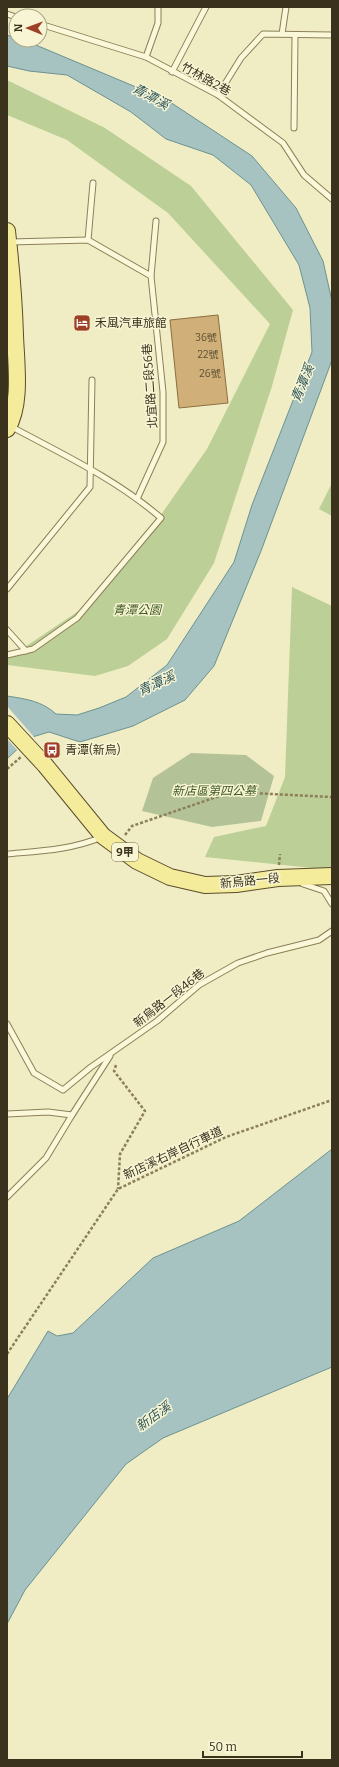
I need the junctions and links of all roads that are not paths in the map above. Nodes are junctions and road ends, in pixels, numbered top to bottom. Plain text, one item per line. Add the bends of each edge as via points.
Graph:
1 (158, 7) edge
2 (206, 7) edge
3 (286, 7) edge
4 (48, 26) edge
5 (282, 34) junction
6 (332, 35) edge
7 (296, 36) junction
8 (146, 57) junction
9 (172, 72) junction
10 (218, 95) junction
11 (294, 128) dead end
12 (93, 184) dead end
13 (332, 199) edge
14 (156, 221) dead end
15 (7, 238) edge
16 (88, 240) junction
17 (151, 276) junction
18 (92, 380) dead end
19 (8, 427) edge
20 (90, 467) junction
21 (137, 499) junction
22 (7, 589) edge
23 (7, 630) edge
24 (26, 651) junction
25 (7, 655) edge
26 (7, 724) edge
27 (103, 836) junction
28 (7, 854) edge
29 (332, 876) edge
30 (236, 884) junction
31 (300, 884) dead end
32 (271, 885) dead end
33 (332, 904) edge
34 (332, 931) edge
35 (7, 1024) edge
36 (112, 1054) junction
37 (7, 1114) edge
38 (72, 1115) junction
39 (7, 1197) edge

1 - 8 lane via 158,23
2 - 9 lane
3 - 5 lane
4 - 8 lane, 竹林路2巷
5 - 7 lane
5 - 10 lane via 263,34 242,58
6 - 7 lane
7 - 11 lane
8 - 9 lane, 竹林路2巷
9 - 10 lane, 竹林路2巷
10 - 13 lane, 竹林路2巷 via 284,143 304,175
12 - 16 lane
14 - 17 lane, 北宜路二段56巷
15 - 16 lane
15 - 19 main road via 13,296 17,387
16 - 17 lane
17 - 21 lane, 北宜路二段56巷 via 163,392 163,442
18 - 20 lane
19 - 20 lane
20 - 21 lane
20 - 22 lane via 90,487
21 - 24 lane via 161,518 77,618 33,649
23 - 24 lane
24 - 25 lane
26 - 27 main road, 新烏路一段 / 9甲 via 45,765
27 - 28 lane via 84,845
27 - 30 main road, 新烏路一段 / 9甲 via 138,860 170,877 205,884
29 - 30 main road, 新烏路一段 / 9甲 via 278,878
30 - 32 lane
31 - 33 lane via 324,891
34 - 36 lane, 新烏路一段46巷 via 319,940 238,963 198,984 158,1021
35 - 36 lane via 34,1073 63,1090
36 - 38 lane
37 - 38 lane via 48,1112
38 - 39 lane via 46,1158

